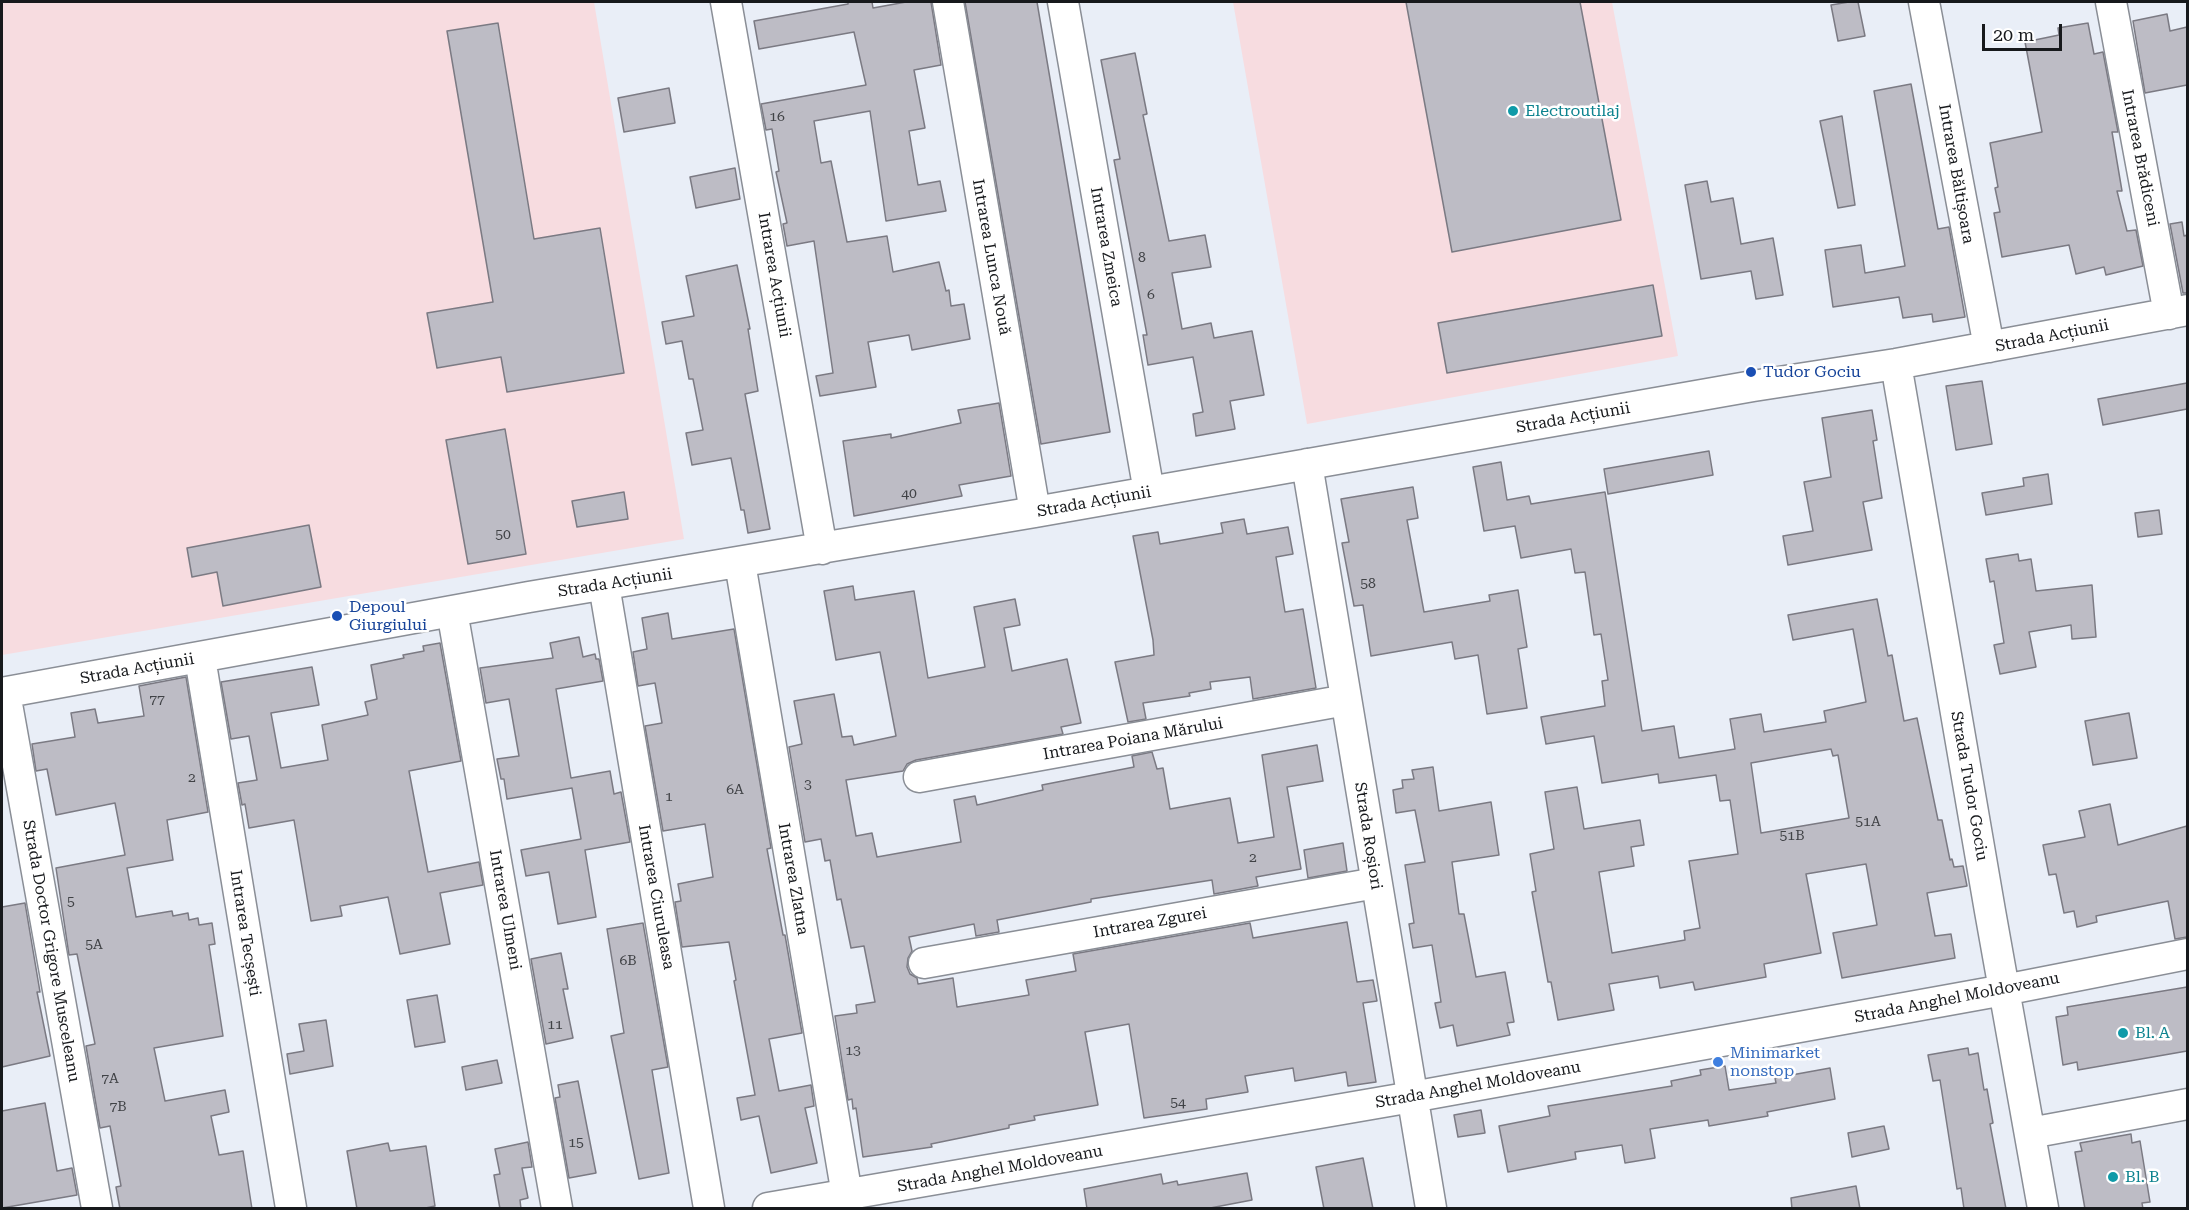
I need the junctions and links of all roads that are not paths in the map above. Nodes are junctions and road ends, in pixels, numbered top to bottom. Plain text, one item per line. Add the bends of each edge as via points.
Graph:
1 (726, 2) edge
2 (948, 2) edge
3 (1064, 2) edge
4 (1924, 2) edge
5 (2110, 2) edge
6 (2178, 312) edge
7 (1989, 348) junction
8 (1896, 364) junction
9 (1307, 464) junction
10 (1149, 492) junction
11 (1035, 512) junction
12 (822, 549) junction
13 (740, 563) junction
14 (604, 585) junction
15 (452, 611) junction
16 (200, 658) junction
17 (3, 693) edge
18 (1346, 700) junction
19 (919, 777) dead end
20 (1376, 883) junction
21 (2187, 954) edge
22 (924, 963) dead end
23 (2004, 990) junction
24 (1412, 1097) junction
25 (2187, 1104) edge
26 (2030, 1132) junction
27 (847, 1195) junction
28 (98, 1209) edge
29 (291, 1209) edge
30 (557, 1209) edge
31 (709, 1209) edge
32 (768, 1209) edge
33 (1431, 1209) edge
34 (2043, 1209) edge

1 - 12 street, Intrarea Acțiunii
2 - 11 street, Intrarea Lunca Nouă
3 - 10 street, Intrarea Zmeica
4 - 7 street, Intrarea Băltișoara
5 - 6 street, Intrarea Brădiceni
6 - 7 street, Strada Acțiunii
7 - 8 street, Strada Acțiunii
8 - 9 street, Strada Acțiunii
8 - 23 street, Strada Tudor Gociu
9 - 10 street, Strada Acțiunii
9 - 18 street, Strada Roșiori
10 - 11 street, Strada Acțiunii
11 - 12 street, Strada Acțiunii
12 - 13 street, Strada Acțiunii
13 - 14 street, Strada Acțiunii
13 - 27 street, Intrarea Zlatna
14 - 15 street, Strada Acțiunii
14 - 31 street, Intrarea Ciuruleasa
15 - 16 street, Strada Acțiunii
15 - 30 street, Intrarea Ulmeni
16 - 17 street, Strada Acțiunii
16 - 29 street, Intrarea Tecșești
17 - 28 street, Strada Doctor Grigore Musceleanu
18 - 19 street, Intrarea Poiana Mărului
18 - 20 street, Strada Roșiori
20 - 22 street, Intrarea Zgurei
20 - 24 street, Strada Roșiori
21 - 23 street, Strada Anghel Moldoveanu
23 - 24 street, Strada Anghel Moldoveanu
23 - 26 street, Strada Tudor Gociu
24 - 27 street, Strada Anghel Moldoveanu
24 - 33 street, Strada Roșiori
25 - 26 street
26 - 34 street, Strada Tudor Gociu
27 - 32 street, Strada Anghel Moldoveanu

